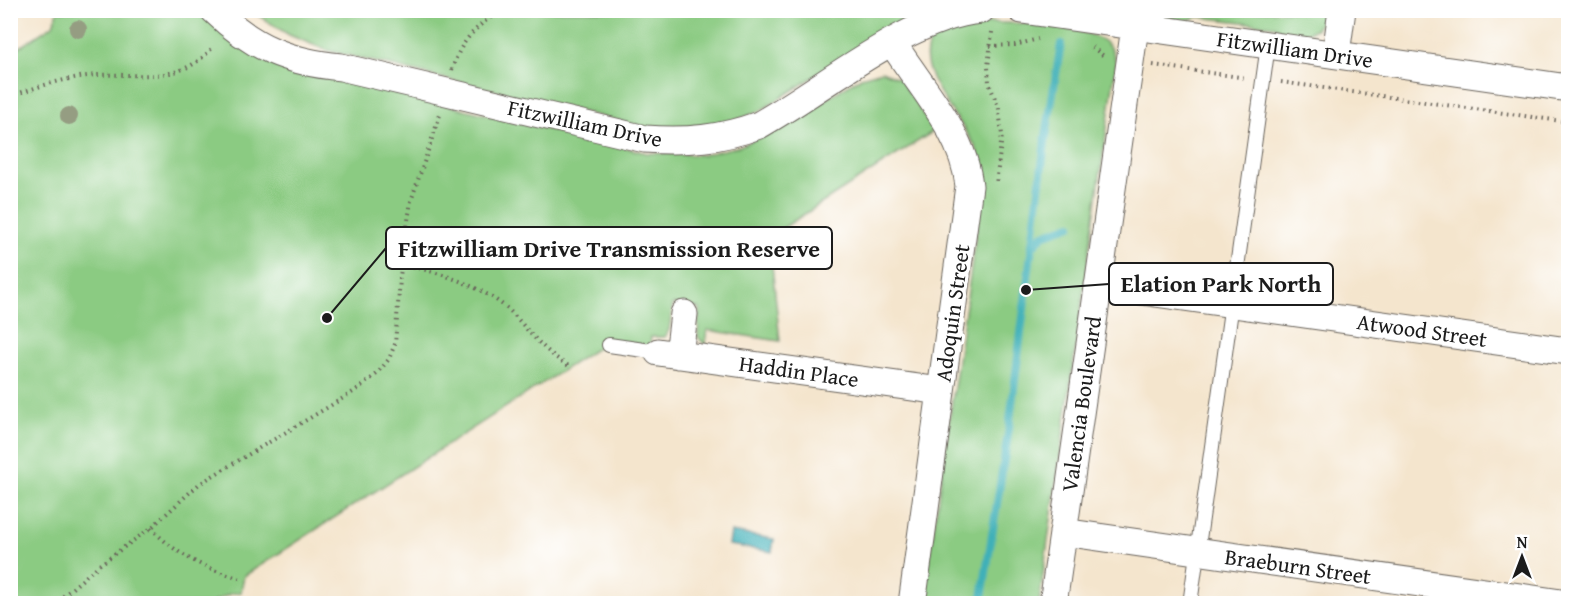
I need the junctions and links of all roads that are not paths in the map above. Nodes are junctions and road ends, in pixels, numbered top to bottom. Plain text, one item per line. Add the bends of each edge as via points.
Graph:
1 (214, 10) edge
2 (241, 10) edge
3 (981, 10) edge
4 (1342, 10) edge
5 (1035, 20) edge
6 (1135, 27) junction
7 (892, 42) junction
8 (1269, 45) junction
9 (1336, 54) junction
10 (341, 67) junction
11 (1569, 88) edge
12 (1098, 285) junction
13 (1232, 303) junction
14 (684, 314) dead end
15 (609, 345) dead end
16 (1569, 351) edge
17 (668, 353) junction
18 (941, 391) junction
19 (1063, 532) junction
20 (1197, 552) junction
21 (912, 603) edge
22 (1053, 603) edge
23 (1190, 603) edge
24 (1569, 603) edge

1 - 10 street, Fitzwilliam Drive via 253,42 282,56
2 - 10 street, Fitzwilliam Drive via 287,41
3 - 7 street, Fitzwilliam Drive via 928,23
4 - 9 street
5 - 6 street, Fitzwilliam Drive via 1090,32
6 - 8 street, Fitzwilliam Drive
6 - 12 street, Valencia Boulevard
7 - 10 street, Fitzwilliam Drive via 759,124 706,140 645,140
7 - 18 street, Adoquin Street via 955,139 968,172 968,201
8 - 9 street, Fitzwilliam Drive
8 - 13 lane
9 - 11 street, Fitzwilliam Drive
12 - 13 street, Atwood Street
12 - 19 street, Valencia Boulevard
13 - 16 street, Atwood Street
13 - 20 lane
14 - 17 street
15 - 17 lane
17 - 18 street, Haddin Place
18 - 21 street, Adoquin Street
19 - 20 street, Braeburn Street
19 - 22 street, Valencia Boulevard
20 - 23 lane
20 - 24 street, Braeburn Street

